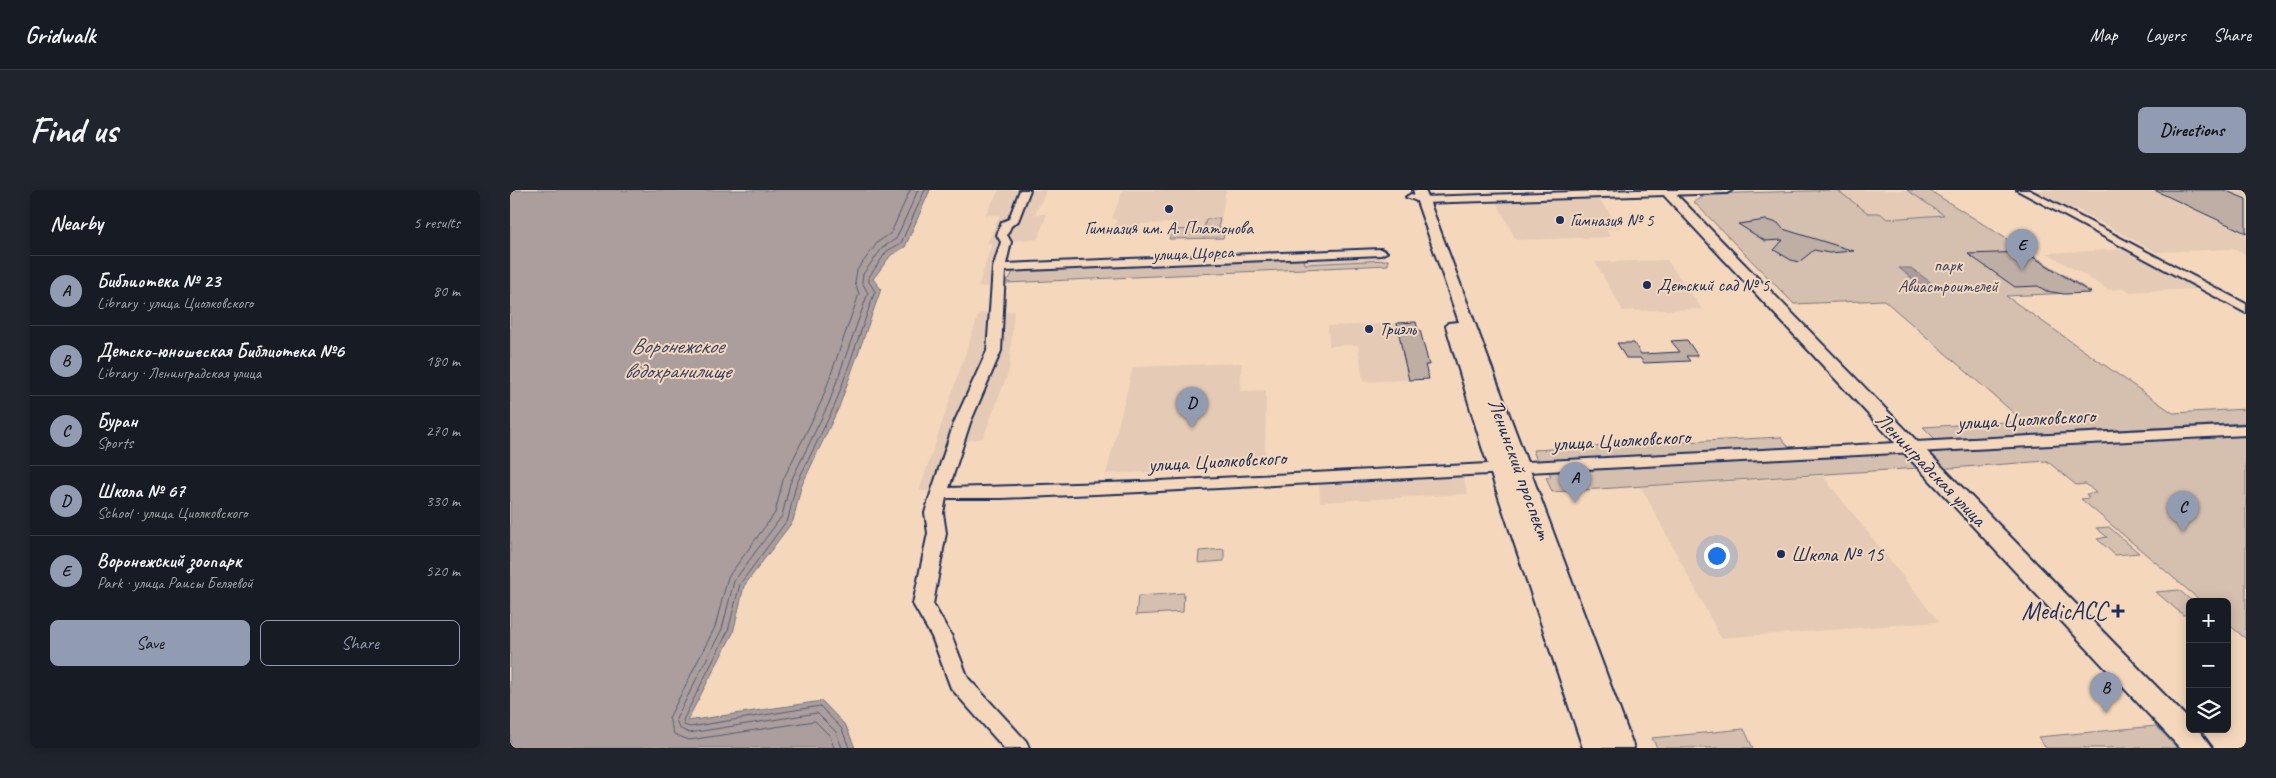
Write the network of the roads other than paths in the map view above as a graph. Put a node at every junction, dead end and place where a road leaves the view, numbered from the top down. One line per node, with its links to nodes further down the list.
1 (1025, 190): 8 (street)
2 (1562, 190): 6 (street)
3 (1727, 190): 5 (street)
4 (2022, 190): 9 (street)
5 (1666, 191): 6 (street); 11 (main road, Ленинградская улица)
6 (1416, 194): 12 (main road, Ленинский проспект)
7 (1381, 252): 8 (street, улица Щорса)
8 (999, 273): 13 (street)
9 (2246, 309)
10 (2246, 430): 11 (street, улица Циолковского)
11 (1910, 447): 12 (street, улица Циолковского); 17 (main road, Ленинградская улица)
12 (1510, 468): 13 (street, улица Циолковского); 15 (main road, Ленинский проспект); 16 (main road, Ленинский проспект)
13 (939, 493): 14 (street)
14 (1018, 748)
15 (1597, 748)
16 (1620, 748)
17 (2198, 748)

